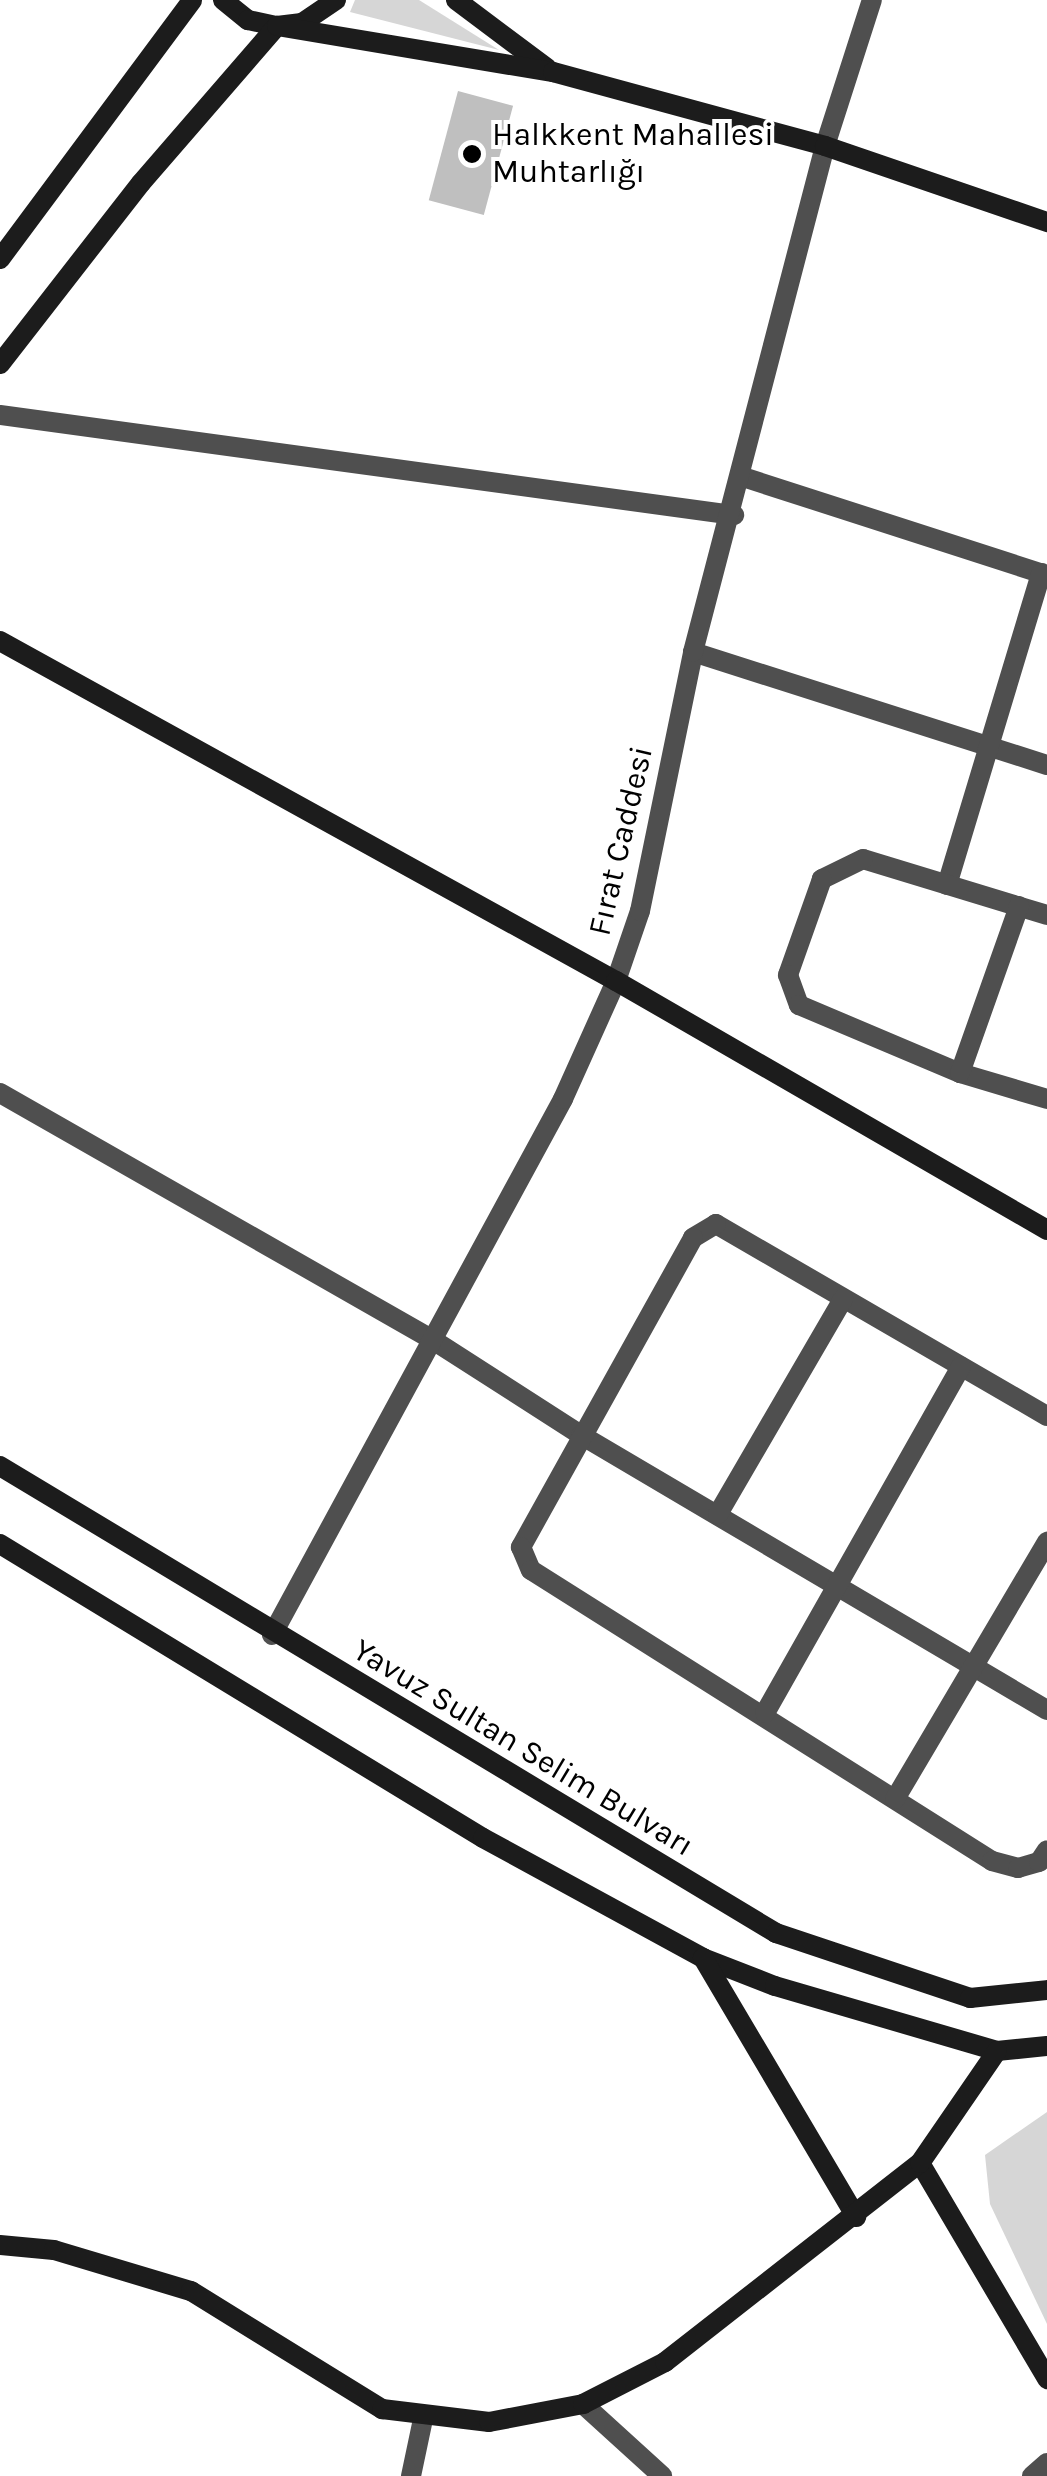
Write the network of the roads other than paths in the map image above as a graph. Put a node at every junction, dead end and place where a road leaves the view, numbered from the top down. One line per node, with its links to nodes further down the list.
1 (192, 0): 10 (street)
2 (222, 0): 6 (street)
3 (336, 0): 6 (street)
4 (456, 0): 7 (street)
5 (872, 0): 8 (street, Fırat Caddesi)
6 (277, 26): 7 (street); 11 (street)
7 (553, 72): 8 (street)
8 (825, 146): 9 (street); 13 (street, Fırat Caddesi)
9 (1047, 222)
10 (0, 259)
11 (0, 364)
12 (0, 416): 14 (street)
13 (743, 477): 14 (street, Fırat Caddesi); 15 (street)
14 (734, 515): 17 (street, Fırat Caddesi)
15 (1044, 574): 18 (street)
16 (0, 641): 23 (street)
17 (693, 652): 18 (street); 23 (street, Fırat Caddesi)
18 (991, 747): 19 (street); 20 (street)
19 (1047, 765)
20 (947, 885): 21 (street); 24 (street)
21 (1018, 906): 22 (street); 24 (street)
22 (1047, 915)
23 (616, 981): 27 (street); 29 (street, Fırat Caddesi)
24 (960, 1073): 26 (street)
25 (0, 1093): 29 (street)
26 (1047, 1100)
27 (1047, 1230)
28 (843, 1298): 30 (street); 32 (street); 34 (street)
29 (434, 1340): 32 (street); 38 (street, Fırat Caddesi)
30 (960, 1367): 31 (street); 37 (street)
31 (1047, 1416)
32 (581, 1435): 34 (street); 41 (street)
33 (0, 1466): 38 (street, Yavuz Sultan Selim Bulvarı)
34 (718, 1514): 37 (street)
35 (1047, 1542): 39 (street)
36 (0, 1544): 44 (street)
37 (839, 1584): 39 (street); 41 (street)
38 (272, 1635): 45 (street, Yavuz Sultan Selim Bulvarı)
39 (976, 1663): 40 (street); 42 (street)
40 (1047, 1710)
41 (765, 1713): 42 (street)
42 (895, 1799): 43 (street)
43 (1047, 1850)
44 (703, 1958): 47 (street); 49 (street)
45 (1047, 1990)
46 (1047, 2046): 47 (street)
47 (997, 2050): 48 (street)
48 (920, 2162): 49 (street); 51 (street)
49 (856, 2217): 52 (street)
50 (0, 2244): 53 (street)
51 (1047, 2379)
52 (583, 2404): 53 (street); 56 (street)
53 (424, 2419): 55 (street)
54 (1047, 2463): 57 (street)
55 (411, 2476)
56 (662, 2476)
57 (1032, 2476)

